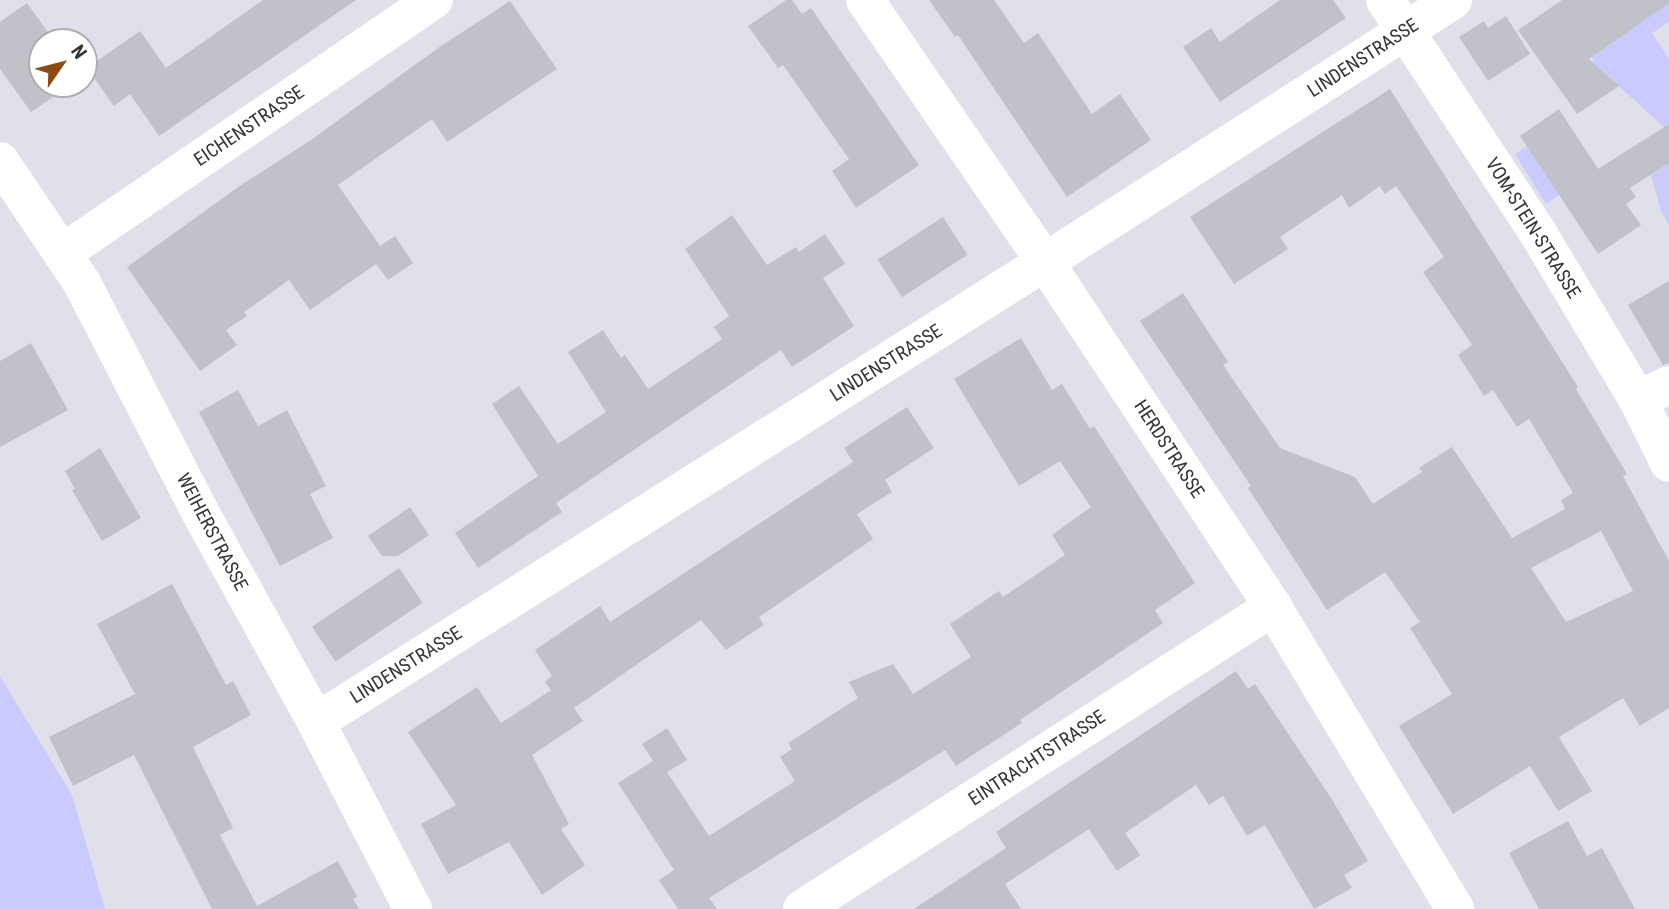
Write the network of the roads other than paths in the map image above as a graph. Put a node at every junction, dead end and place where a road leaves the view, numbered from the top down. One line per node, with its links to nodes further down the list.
1 (434, 0): 4 (street, EICHENSTRASSE)
2 (865, 0): 8 (street, HERDSTRASSE)
3 (1453, 0): 5 (street, LINDENSTRASSE)
4 (386, 13): 7 (street, EICHENSTRASSE)
5 (1395, 15): 8 (street, LINDENSTRASSE); 9 (street, VOM-STEIN-STRASSE)
6 (0, 161): 7 (street, WEIHERSTRASSE)
7 (64, 252): 12 (street, WEIHERSTRASSE)
8 (1045, 262): 11 (street, HERDSTRASSE); 12 (street, LINDENSTRASSE)
9 (1653, 392): 10 (street, VOM-STEIN-STRASSE)
10 (1669, 463)
11 (1273, 607): 14 (street, EINTRACHTSTRASSE); 15 (street, HERDSTRASSE)
12 (316, 722): 13 (street, WEIHERSTRASSE)
13 (413, 909)
14 (802, 909)
15 (1455, 909)

